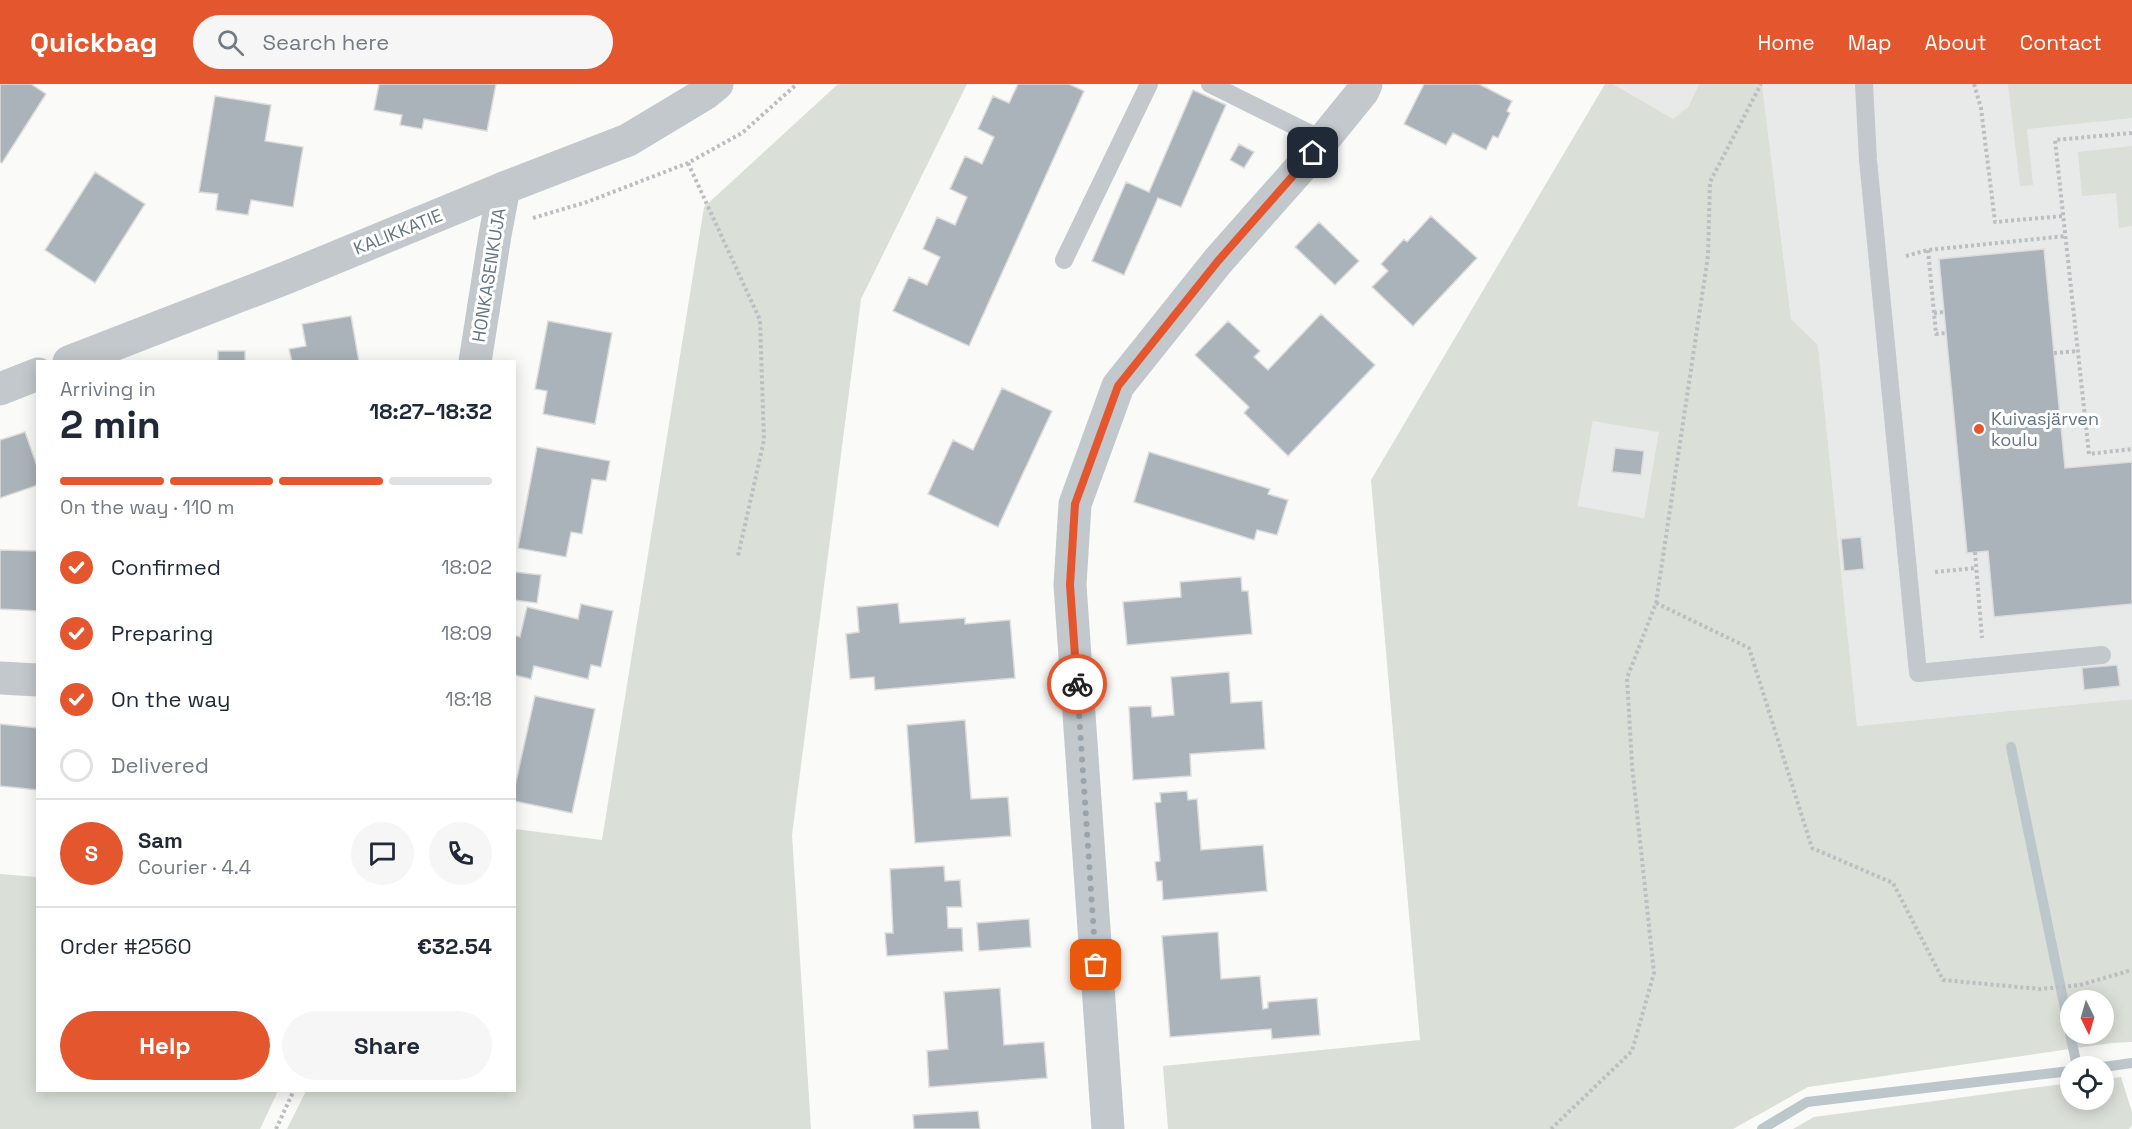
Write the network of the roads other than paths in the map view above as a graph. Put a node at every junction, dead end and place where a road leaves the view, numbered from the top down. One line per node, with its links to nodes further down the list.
1 (717, 84): 7 (street, KALIKKATIE)
2 (1149, 84): 8 (lane)
3 (1210, 84): 6 (lane)
4 (1366, 84): 6 (street)
5 (1864, 84): 13 (lane)
6 (1323, 140): 16 (street)
7 (504, 188): 9 (street, KALIKKATIE); 10 (street, HONKASENKUJA)
8 (1064, 260)
9 (74, 360)
10 (476, 360)
11 (36, 375): 12 (street)
12 (0, 389)
13 (2102, 655)
14 (0, 678): 15 (street)
15 (36, 680)
16 (1108, 1129)

